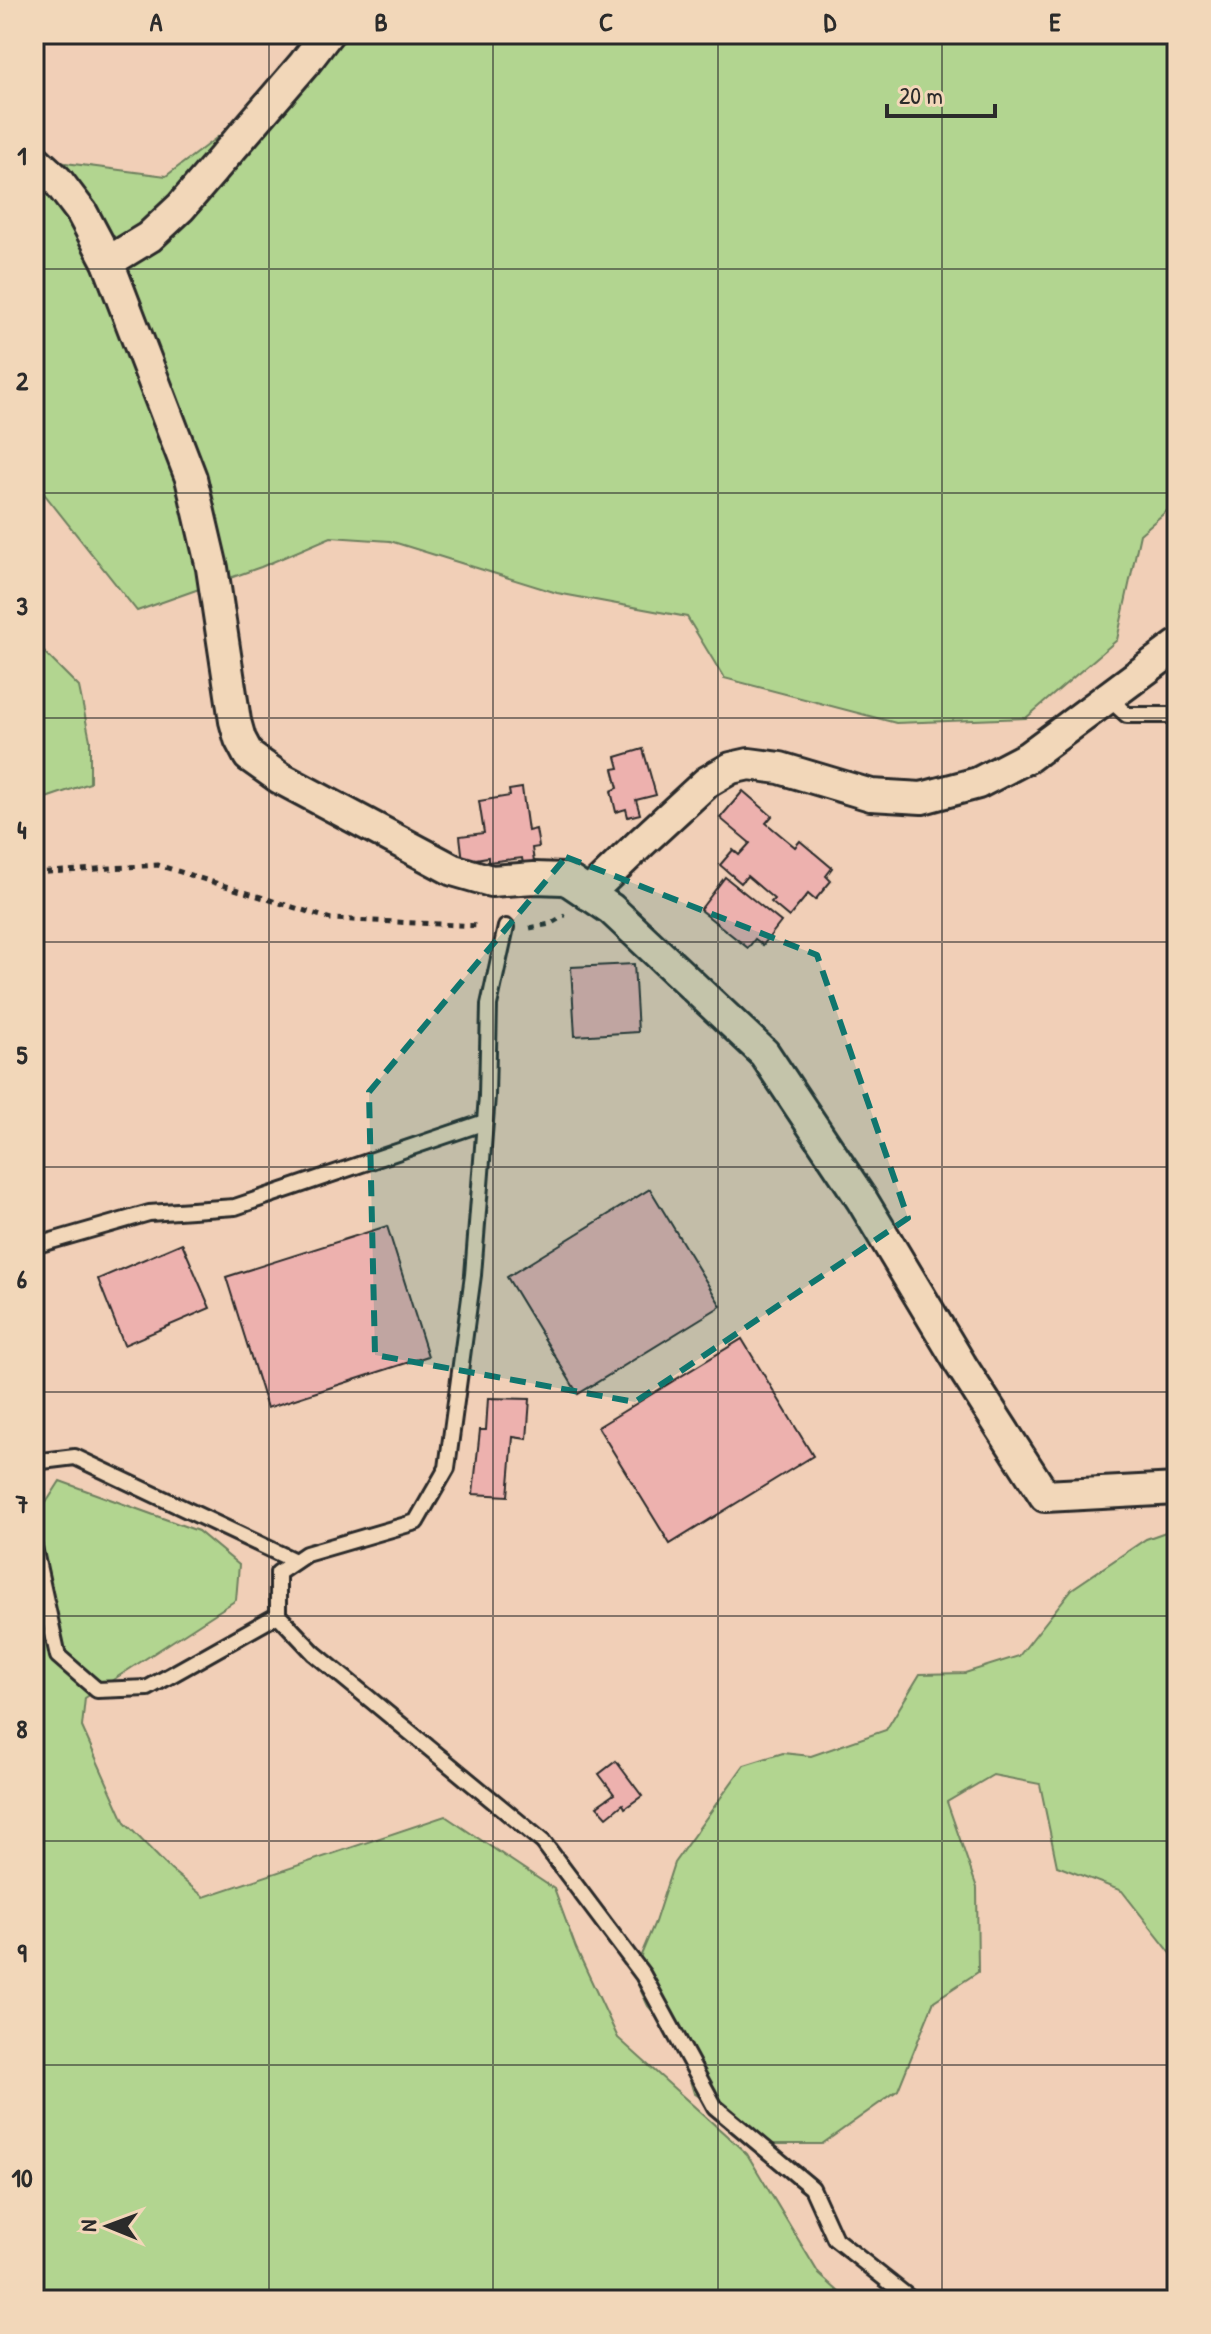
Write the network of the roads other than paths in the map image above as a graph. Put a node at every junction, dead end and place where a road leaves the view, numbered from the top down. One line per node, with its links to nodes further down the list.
1 (327, 34): 3 (street)
2 (34, 159): 3 (street)
3 (108, 262): 7 (street)
4 (1177, 646): 5 (street)
5 (1108, 698): 6 (lane); 7 (street)
6 (1177, 715)
7 (588, 894): 12 (street)
8 (506, 927): 9 (lane)
9 (485, 1122): 10 (lane); 14 (lane)
10 (34, 1246)
11 (34, 1462): 14 (lane)
12 (1177, 1489)
13 (34, 1547): 15 (lane)
14 (295, 1561): 15 (lane)
15 (278, 1615): 16 (lane)
16 (912, 2300)

